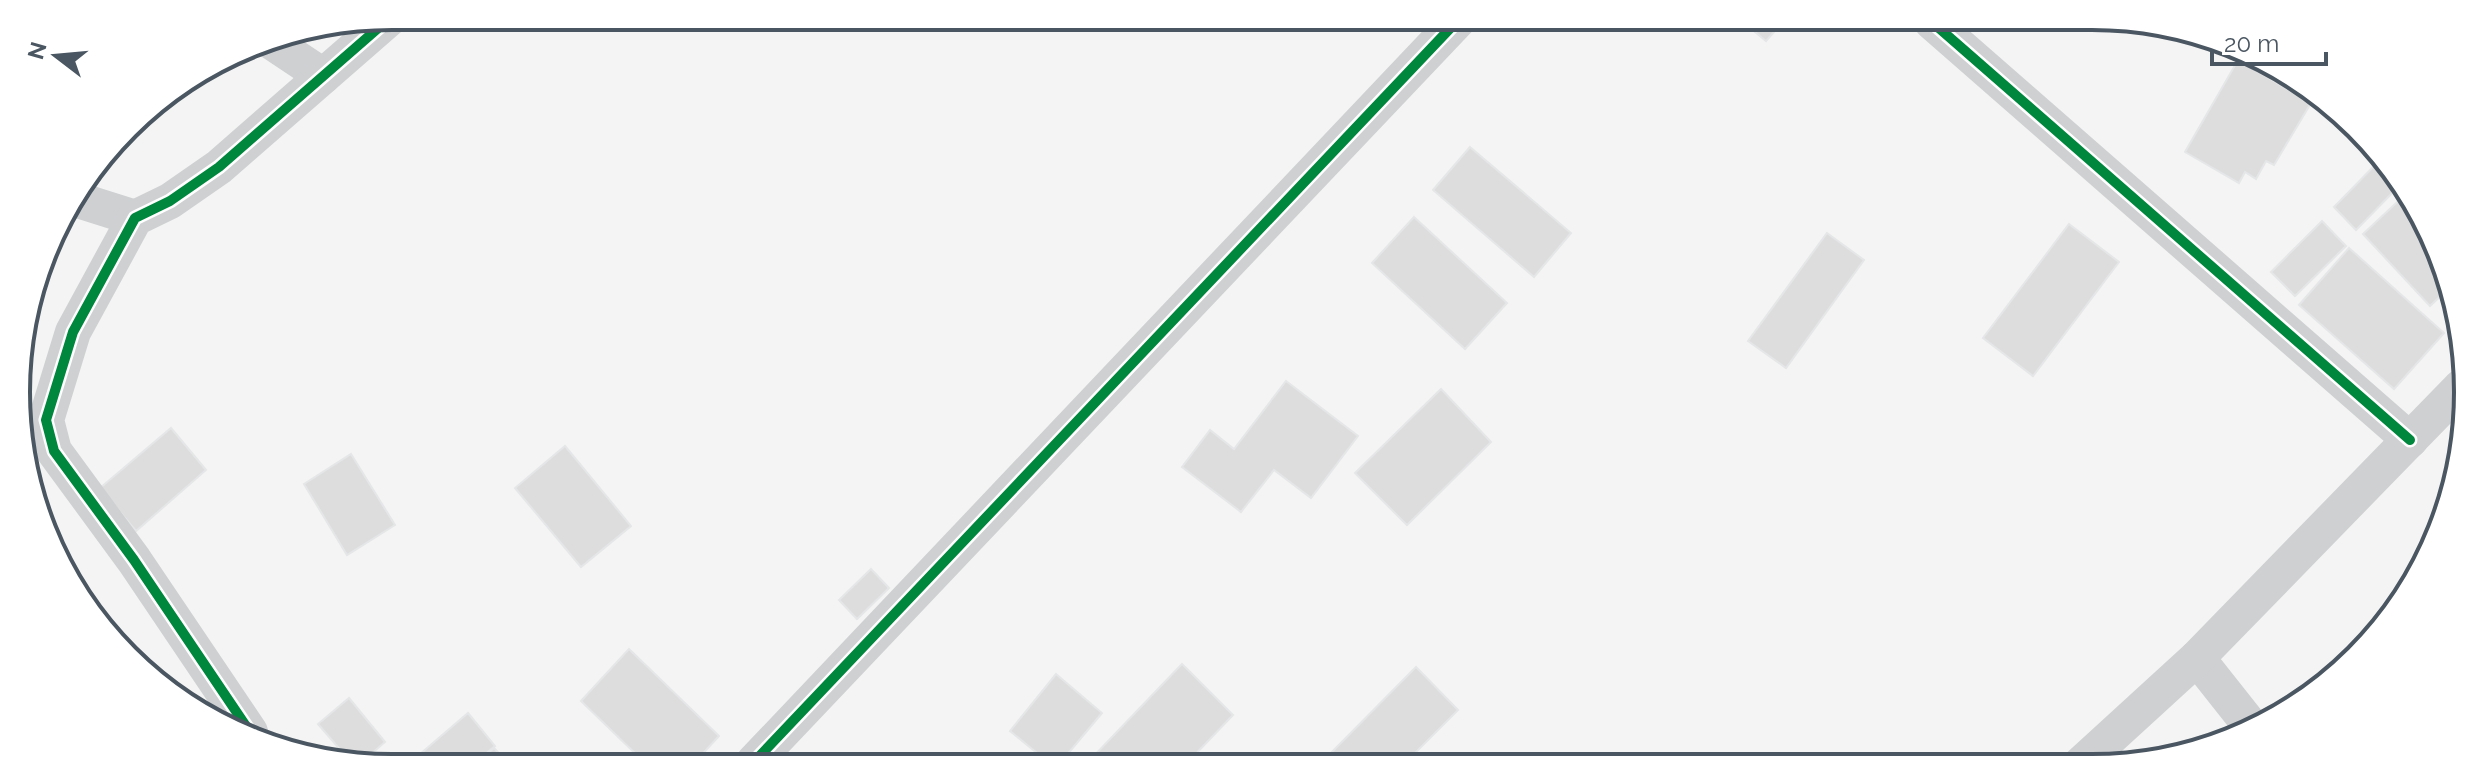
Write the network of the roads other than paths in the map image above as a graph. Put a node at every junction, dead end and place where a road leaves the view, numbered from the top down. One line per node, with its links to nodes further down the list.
1 (1449, 30): 13 (street)
2 (1941, 30): 9 (street)
3 (375, 31): 5 (street)
4 (280, 48): 5 (street)
5 (323, 76): 7 (street)
6 (84, 202): 7 (street)
7 (135, 218): 12 (street)
8 (2454, 394): 9 (street)
9 (2410, 440): 10 (street)
10 (2197, 658): 11 (street); 14 (street)
11 (2246, 720)
12 (243, 722)
13 (762, 754)
14 (2092, 754)

